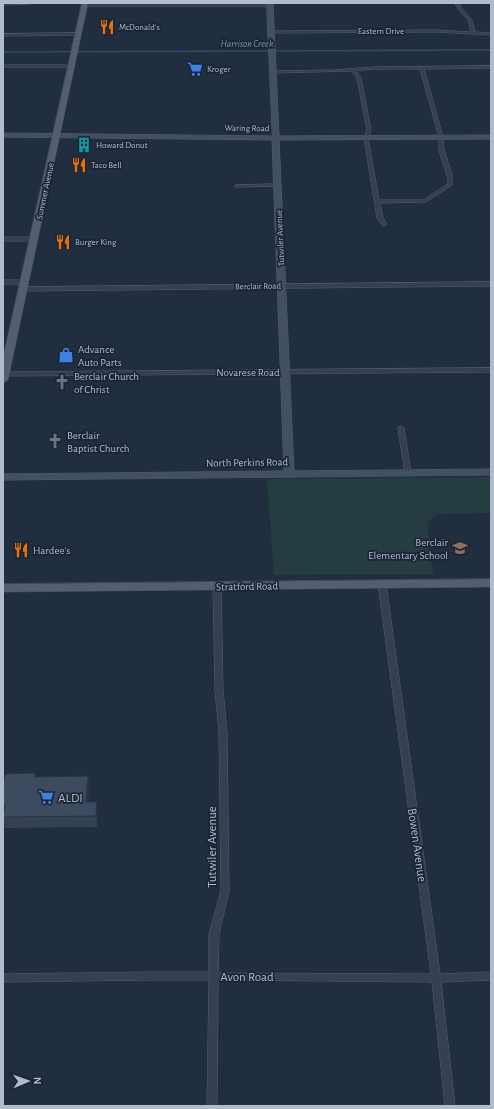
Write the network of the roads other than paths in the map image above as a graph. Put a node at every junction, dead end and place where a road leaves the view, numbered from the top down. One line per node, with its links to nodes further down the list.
1 (30, 3): 3 (street)
2 (457, 3): 8 (street)
3 (3, 4)
4 (84, 4): 5 (street); 9 (main road, Summer Avenue)
5 (173, 4): 6 (street)
6 (270, 4): 7 (street, Tutwiler Avenue)
7 (271, 32): 8 (street, Eastern Drive); 17 (street, Tutwiler Avenue)
8 (473, 33): 10 (street, Eastern Drive)
9 (77, 34): 11 (street); 13 (main road, Summer Avenue)
10 (491, 34)
11 (3, 35)
12 (3, 66): 13 (street)
13 (72, 66): 19 (main road, Summer Avenue)
14 (491, 67): 15 (street)
15 (422, 68): 16 (street); 20 (street)
16 (354, 70): 17 (street); 23 (street)
17 (272, 72): 22 (street, Tutwiler Avenue)
18 (3, 135): 19 (street, Waring Road)
19 (57, 135): 22 (street, Waring Road); 29 (main road, Summer Avenue)
20 (440, 137): 21 (street, Waring Road); 23 (street, Waring Road); 26 (street)
21 (491, 137)
22 (275, 138): 23 (street, Waring Road); 24 (street, Tutwiler Avenue)
23 (366, 138): 26 (street)
24 (277, 185): 25 (street); 33 (street, Tutwiler Avenue)
25 (236, 186)
26 (377, 202): 27 (street)
27 (384, 224)
28 (3, 239): 29 (street)
29 (35, 239): 32 (main road, Summer Avenue)
30 (3, 282): 32 (street, Berclair Road)
31 (491, 284): 33 (street, Berclair Road)
32 (25, 286): 33 (street, Berclair Road); 36 (main road, Summer Avenue)
33 (282, 286): 35 (street, Tutwiler Avenue)
34 (491, 370): 35 (street, Novarese Road)
35 (284, 371): 36 (street, Novarese Road); 40 (street, Tutwiler Avenue)
36 (4, 377)
37 (401, 428): 39 (street)
38 (491, 472): 39 (street, North Perkins Road)
39 (408, 473): 40 (street, North Perkins Road)
40 (289, 474): 41 (street, North Perkins Road)
41 (3, 476)
42 (491, 583): 43 (main road, Stratford Road)
43 (382, 584): 44 (main road, Stratford Road); 49 (street, Bowen Avenue)
44 (217, 586): 45 (main road, Stratford Road); 46 (street, Tutwiler Avenue)
45 (3, 588)
46 (213, 976): 48 (street, Avon Road); 49 (street, Avon Road); 50 (street, Tutwiler Avenue)
47 (491, 976): 49 (street, Avon Road)
48 (3, 978)
49 (436, 978): 51 (street, Bowen Avenue)
50 (212, 1106)
51 (450, 1106)

